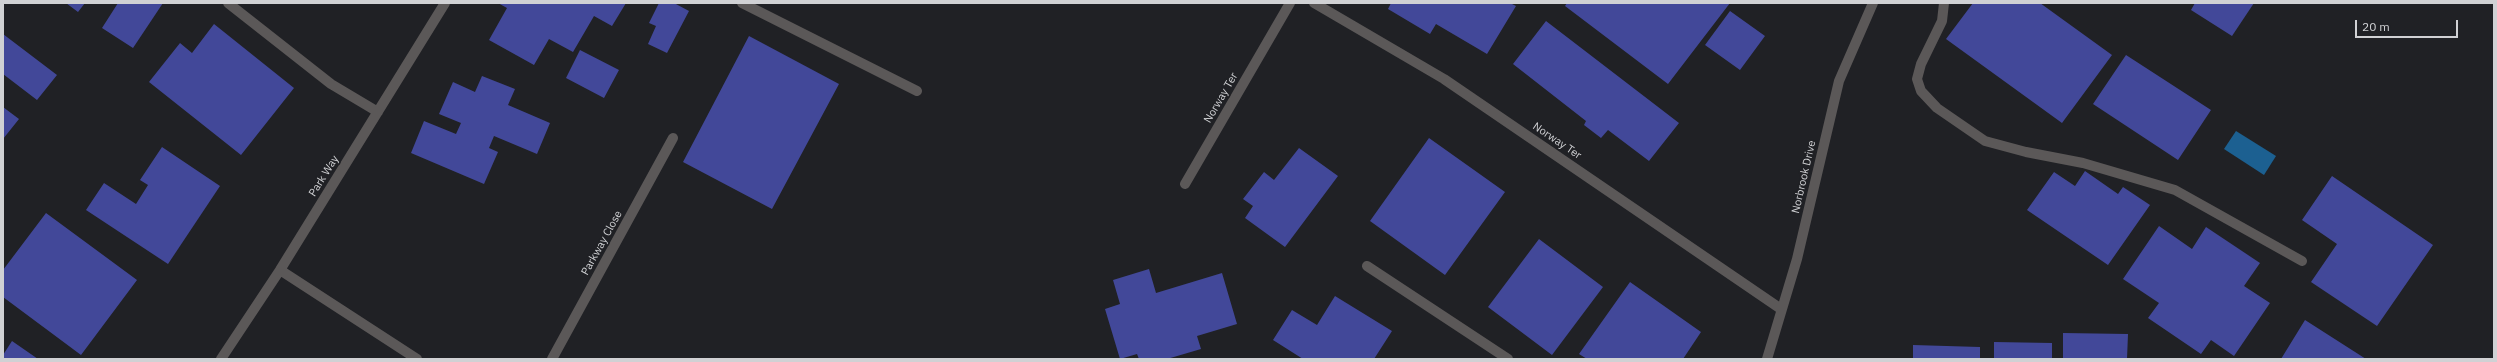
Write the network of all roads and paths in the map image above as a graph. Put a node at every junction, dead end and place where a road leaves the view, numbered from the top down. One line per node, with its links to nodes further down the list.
1 (228, 3): 9 (street)
2 (445, 3): 9 (street, Park Way)
3 (742, 3): 8 (street)
4 (1290, 3): 11 (street, Norway Ter)
5 (1314, 3): 15 (street, Norway Ter)
6 (1873, 3): 15 (street, Norbrook Drive)
7 (1944, 3): 12 (street)
8 (917, 91)
9 (378, 112): 14 (street, Park Way)
10 (673, 138): 18 (street, Parkway Close)
11 (1185, 184)
12 (2302, 261)
13 (1367, 266): 19 (street)
14 (280, 270): 16 (street, Park Way); 17 (street)
15 (1781, 309): 20 (street, Norbrook Drive)
16 (221, 359)
17 (417, 359)
18 (552, 359)
19 (1508, 359)
20 (1767, 359)

